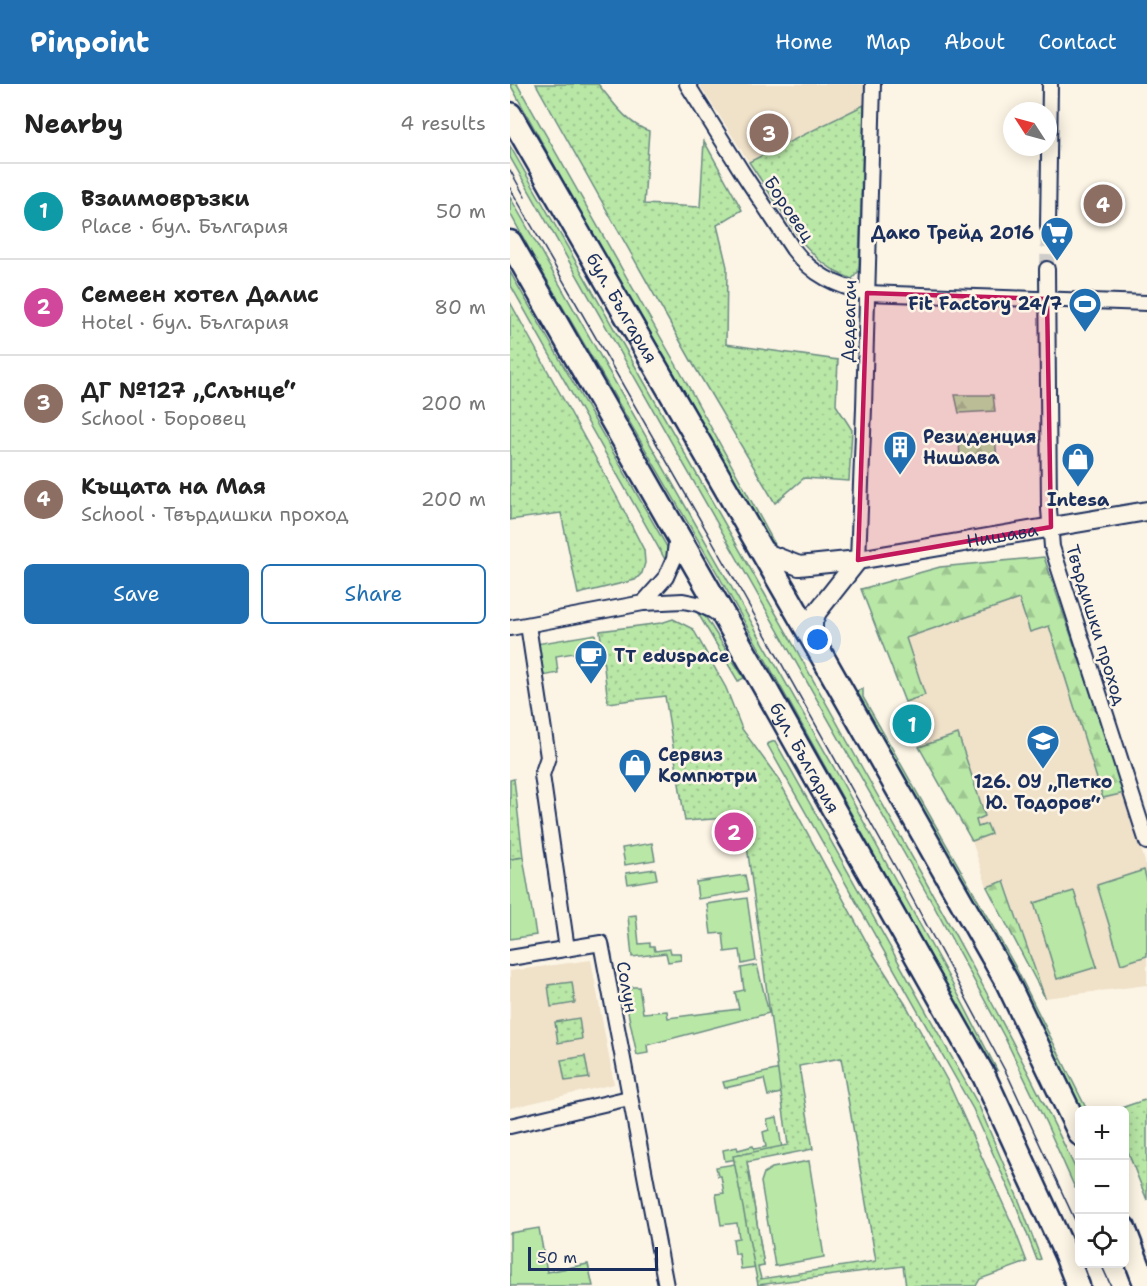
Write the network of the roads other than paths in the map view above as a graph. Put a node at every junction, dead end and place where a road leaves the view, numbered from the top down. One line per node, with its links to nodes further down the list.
1 (687, 84): 8 (street, Боровец)
2 (873, 84): 8 (street, Дедеагач)
3 (1050, 84): 5 (street)
4 (510, 114): 14 (main road, бул. България)
5 (1048, 227)
6 (510, 242): 13 (main road, бул. България)
7 (1047, 269): 9 (street, Твърдишки проход)
8 (867, 293): 9 (street, Боровец); 15 (street, Дедеагач)
9 (1047, 299): 10 (street, Боровец); 12 (street, Твърдишки проход)
10 (1147, 303)
11 (1147, 511): 12 (street, Нишава)
12 (1050, 527): 15 (street, Нишава); 21 (street, Твърдишки проход)
13 (678, 534): 16 (street); 17 (main road, бул. България)
14 (758, 547): 15 (street, Нишава); 20 (main road, бул. България)
15 (858, 560): 20 (street)
16 (643, 603): 17 (street); 18 (street)
17 (727, 620): 29 (main road, бул. България)
18 (528, 625): 19 (street); 22 (street)
19 (510, 628)
20 (813, 640): 25 (main road, бул. България)
21 (1147, 842)
22 (567, 949): 23 (street); 24 (street, Солун)
23 (510, 958)
24 (629, 1098): 26 (street); 28 (street, Солун)
25 (1075, 1124)
26 (510, 1126)
27 (1129, 1239): 30 (main road)
28 (666, 1286)
29 (1078, 1286)
30 (1146, 1286)

